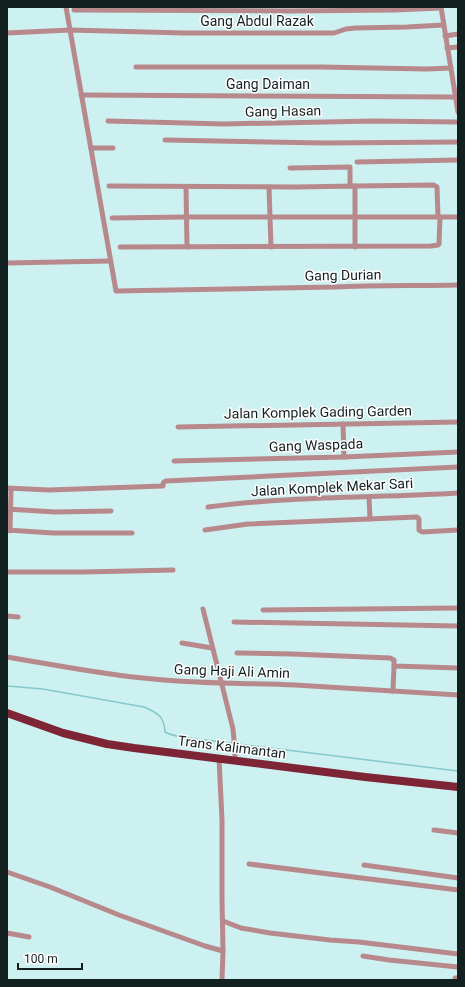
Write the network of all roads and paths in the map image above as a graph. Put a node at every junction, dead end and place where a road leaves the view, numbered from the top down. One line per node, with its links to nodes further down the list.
1 (66, 7): 8 (street)
2 (441, 7): 3 (street); 7 (street)
3 (395, 8): 5 (street)
4 (144, 9): 5 (street); 6 (street)
5 (263, 9)
6 (74, 10)
7 (443, 25): 8 (street, Gang Abdul Razak); 11 (street)
8 (70, 30): 9 (street, Gang Abdul Razak); 17 (street)
9 (7, 33)
10 (458, 34): 11 (street)
11 (445, 36): 13 (street)
12 (458, 47): 13 (street)
13 (448, 48): 15 (street)
14 (136, 67): 15 (street)
15 (451, 68): 16 (street)
16 (456, 87): 18 (street)
17 (81, 95): 18 (street, Gang Daiman); 24 (street)
18 (455, 97): 19 (street)
19 (458, 112)
20 (108, 121): 21 (street, Gang Hasan)
21 (458, 122)
22 (165, 140): 23 (street)
23 (458, 142)
24 (91, 148): 25 (street); 43 (street)
25 (113, 148)
26 (458, 160): 27 (street)
27 (357, 162)
28 (290, 168): 30 (street)
29 (109, 186): 31 (street)
30 (352, 186): 32 (street); 35 (street); 36 (street)
31 (186, 187): 32 (street); 33 (street)
32 (270, 187): 34 (street)
33 (186, 217): 34 (street); 38 (street); 39 (street)
34 (270, 217): 35 (street); 41 (street)
35 (355, 217): 36 (street); 42 (street)
36 (439, 217): 37 (street); 42 (street)
37 (458, 217)
38 (112, 218)
39 (187, 246): 40 (street); 41 (street)
40 (120, 247)
41 (271, 247): 42 (street)
42 (354, 247)
43 (110, 261): 44 (street); 45 (street, Gang Durian)
44 (7, 263)
45 (458, 285)
46 (458, 422): 47 (street, Jalan Komplek Gading Garden)
47 (343, 424): 48 (street, Jalan Komplek Gading Garden); 50 (street)
48 (178, 427)
49 (458, 452): 50 (street, Gang Waspada)
50 (344, 457): 51 (street, Gang Waspada)
51 (174, 461)
52 (458, 467): 53 (street)
53 (9, 489): 57 (street)
54 (458, 493): 55 (street, Jalan Komplek Mekar Sari)
55 (369, 497): 56 (street, Jalan Komplek Mekar Sari); 59 (street)
56 (208, 507)
57 (9, 509): 58 (street); 60 (street)
58 (111, 510)
59 (370, 519): 61 (street); 62 (street)
60 (9, 530): 63 (street)
61 (205, 530)
62 (458, 530)
63 (132, 533)
64 (173, 570): 65 (street)
65 (7, 572)
66 (458, 608): 68 (street)
67 (203, 609): 74 (street)
68 (262, 610)
69 (7, 616): 70 (street)
70 (18, 616)
71 (234, 622): 72 (street)
72 (458, 626)
73 (182, 643): 74 (street)
74 (212, 648): 79 (street)
75 (237, 653): 77 (street)
76 (7, 657): 79 (street, Gang Haji Ali Amin)
77 (394, 666): 78 (street); 80 (street)
78 (458, 668)
79 (222, 684): 80 (street, Gang Haji Ali Amin); 84 (street)
80 (393, 691): 81 (street, Gang Haji Ali Amin)
81 (458, 695)
82 (7, 713): 83 (highway, Trans Kalimantan)
83 (219, 758): 84 (highway, Trans Kalimantan); 93 (street)
84 (235, 760): 85 (highway, Trans Kalimantan)
85 (458, 787)
86 (434, 830): 87 (street)
87 (458, 833)
88 (249, 864): 92 (street)
89 (364, 865): 91 (street)
90 (7, 872): 96 (street)
91 (458, 878)
92 (458, 890)
93 (222, 921): 96 (street); 97 (street)
94 (7, 933): 95 (street)
95 (29, 937)
96 (223, 951): 100 (street)
97 (458, 954)
98 (362, 956): 99 (street)
99 (458, 967)
100 (222, 980)

